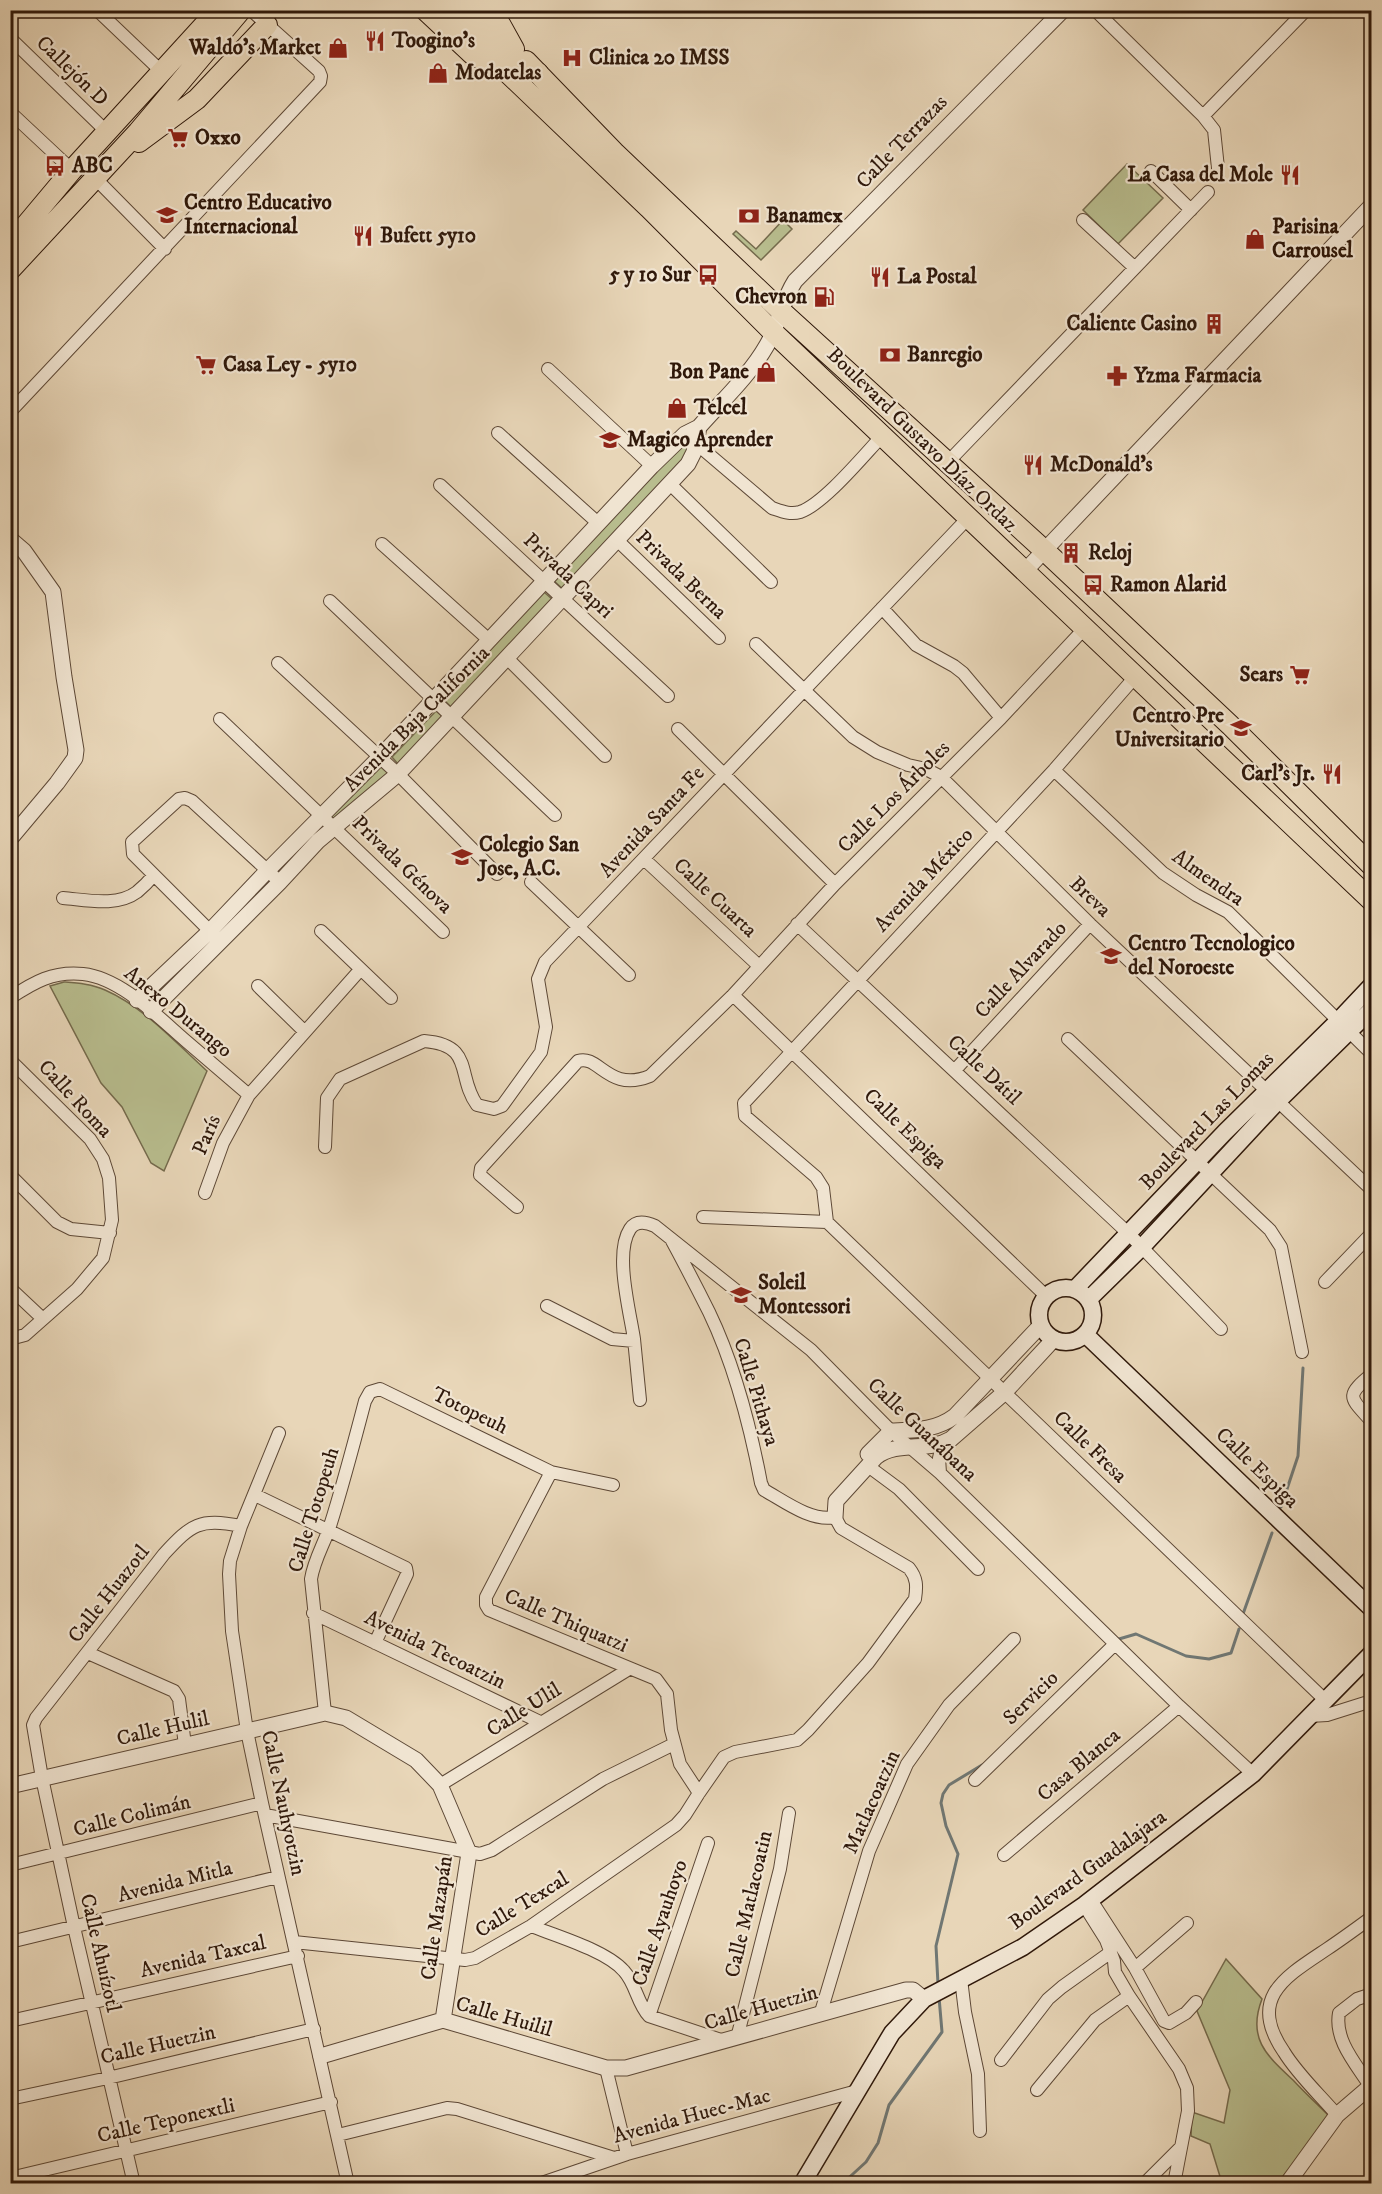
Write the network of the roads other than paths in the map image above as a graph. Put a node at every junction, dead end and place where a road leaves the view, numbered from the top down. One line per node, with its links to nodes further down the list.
1 (97, 10): 16 (street)
2 (218, 10): 16 (main road)
3 (241, 10): 24 (main road)
4 (251, 10): 12 (street)
5 (425, 10): 15 (main road)
6 (474, 10): 14 (main road, Boulevard Gustavo Díaz Ordaz)
7 (488, 10): 14 (main road)
8 (1063, 10): 36 (street, Calle Terrazas)
9 (1095, 10): 19 (street)
10 (1306, 10): 19 (street)
11 (450, 13): 15 (main road, Boulevard Gustavo Díaz Ordaz); 17 (main road)
12 (267, 25): 24 (main road); 32 (street)
13 (10, 38): 20 (street, Callejón D)
14 (514, 49): 17 (main road, Boulevard Gustavo Díaz Ordaz)
15 (502, 70): 37 (main road, Boulevard Gustavo Díaz Ordaz)
16 (162, 72): 20 (main road)
17 (538, 73): 36 (main road, Boulevard Gustavo Díaz Ordaz)
18 (10, 112): 22 (street)
19 (1203, 116): 21 (street)
20 (107, 132): 22 (main road)
21 (1218, 168)
22 (72, 170): 29 (main road)
23 (1151, 171): 27 (street)
24 (99, 173): 31 (main road); 32 (street)
25 (1208, 192): 27 (street)
26 (1371, 205): 52 (street)
27 (1191, 210): 33 (street)
28 (1083, 220): 33 (street)
29 (30, 222): 30 (main road); 31 (main road)
30 (10, 229)
31 (19, 248): 34 (main road); 35 (main road)
32 (165, 249): 39 (street)
33 (1135, 268): 43 (street)
34 (10, 270)
35 (10, 279)
36 (781, 311): 37 (street, Avenida Baja California); 43 (main road, Boulevard Gustavo Díaz Ordaz)
37 (774, 333): 41 (main road, Boulevard Gustavo Díaz Ordaz); 42 (street, Avenida Baja California)
38 (548, 369): 44 (street)
39 (10, 412)
40 (498, 433): 48 (street)
41 (883, 435): 42 (street); 47 (main road, Boulevard Gustavo Díaz Ordaz)
42 (691, 439): 44 (street, Avenida Baja California); 45 (street, Avenida Baja California)
43 (947, 463): 52 (main road, Boulevard Gustavo Díaz Ordaz)
44 (652, 466): 48 (street, Avenida Baja California)
45 (670, 484): 50 (street, Avenida Baja California); 55 (street)
46 (440, 485): 54 (street, Privada Capri)
47 (968, 518): 53 (main road, Boulevard Gustavo Díaz Ordaz); 58 (street, Avenida Santa Fe)
48 (598, 523): 54 (street, Avenida Baja California)
49 (10, 539): 83 (street)
50 (617, 540): 56 (street, Avenida Baja California); 60 (street, Privada Berna)
51 (382, 544): 61 (street)
52 (1045, 550): 53 (street); 85 (main road, Boulevard Gustavo Díaz Ordaz)
53 (1024, 572): 59 (main road, Boulevard Gustavo Díaz Ordaz)
54 (546, 581): 56 (street, Privada Capri); 61 (street, Avenida Baja California)
55 (771, 582)
56 (563, 598): 63 (street, Avenida Baja California); 67 (street, Privada Capri)
57 (330, 601): 68 (street)
58 (882, 608): 66 (street, Avenida Santa Fe); 70 (street)
59 (1084, 629): 65 (main road, Boulevard Gustavo Díaz Ordaz); 70 (street, Calle Los Árboles)
60 (719, 638)
61 (489, 640): 68 (street, Avenida Baja California)
62 (756, 644): 66 (street)
63 (507, 658): 69 (street, Avenida Baja California); 73 (street)
64 (278, 663): 74 (street)
65 (1135, 677): 75 (street, Avenida México); 93 (main road, Boulevard Gustavo Díaz Ordaz)
66 (804, 691): 76 (street, Avenida Santa Fe); 78 (street)
67 (668, 696)
68 (433, 699): 69 (street); 74 (street, Avenida Baja California)
69 (451, 715): 77 (street, Avenida Baja California); 80 (street)
70 (1001, 718): 78 (street, Calle Los Árboles)
71 (220, 719): 79 (street, Privada Génova)
72 (678, 729): 76 (street)
73 (605, 756)
74 (379, 758): 77 (street); 79 (street, Avenida Baja California)
75 (1054, 770): 82 (street, Avenida México); 112 (street, Almendra)
76 (724, 773): 84 (street, Avenida Santa Fe); 91 (street)
77 (398, 774): 81 (street, Avenida Baja California); 87 (street)
78 (941, 777): 82 (street, Breva); 91 (street, Calle Los Árboles)
79 (322, 815): 81 (street, Privada Génova); 86 (street, Avenida Baja California)
80 (555, 815)
81 (334, 826): 89 (street, Avenida Baja California); 98 (street, Privada Génova)
82 (995, 832): 95 (street, Breva); 103 (street, Avenida México)
83 (10, 839)
84 (644, 859): 96 (street, Avenida Santa Fe); 100 (street, Calle Cuarta)
85 (1371, 866)
86 (268, 870): 88 (street); 89 (street); 99 (street, Avenida Baja California)
87 (497, 874)
88 (154, 875): 92 (street); 99 (street)
89 (280, 882): 99 (street, Avenida Baja California)
90 (531, 882): 96 (street)
91 (835, 884): 94 (street, Calle Los Árboles)
92 (63, 898)
93 (1371, 901)
94 (797, 924): 100 (street, Calle Los Árboles); 103 (street, Calle Dátil)
95 (1090, 924): 118 (street, Calle Alvarado); 120 (street, Breva)
96 (579, 927): 102 (street); 121 (street, Avenida Santa Fe)
97 (321, 931): 101 (street)
98 (443, 932)
99 (215, 937): 109 (street, Avenida Baja California); 111 (street, Avenida Baja California)
100 (759, 966): 106 (street, Calle Los Árboles)
101 (360, 970): 108 (street); 113 (street)
102 (629, 975)
103 (858, 979): 115 (street, Avenida México); 118 (street, Calle Dátil)
104 (1371, 985): 112 (main road, Boulevard Las Lomas)
105 (258, 986): 113 (street)
106 (733, 994): 115 (street, Calle Espiga); 127 (street, Calle Los Árboles)
107 (10, 998): 109 (street, Anexo Durango)
108 (391, 998)
109 (137, 1000): 111 (street, Anexo Durango)
110 (1371, 1009): 112 (main road, Boulevard Las Lomas)
111 (152, 1011): 119 (street, Anexo Durango)
112 (1344, 1027): 116 (street, Almendra); 120 (main road, Boulevard Las Lomas)
113 (305, 1032): 119 (street)
114 (1068, 1039): 122 (street)
115 (791, 1050): 129 (street, Avenida México); 138 (street, Calle Espiga)
116 (1371, 1054)
117 (10, 1060): 130 (street, Calle Roma)
118 (955, 1070): 132 (street, Calle Dátil)
119 (249, 1095): 126 (street, París)
120 (1272, 1097): 122 (main road, Boulevard Las Lomas); 123 (main road, Boulevard Las Lomas); 125 (street, Breva)
121 (325, 1147)
122 (1198, 1162): 123 (street); 132 (main road, Boulevard Las Lomas)
123 (1211, 1173): 134 (main road, Boulevard Las Lomas); 148 (street)
124 (10, 1175): 130 (street)
125 (1371, 1190)
126 (205, 1193)
127 (517, 1207)
128 (703, 1216): 129 (street)
129 (827, 1222): 150 (street, Calle Fresa)
130 (110, 1233): 141 (street, Calle Roma)
131 (1371, 1233): 135 (street)
132 (1129, 1234): 134 (street, Calle Dátil); 137 (main road, Boulevard Las Lomas)
133 (671, 1239): 147 (street, Calle Guanábana); 155 (street, Calle Guanábana); 165 (street, Calle Pithaya)
134 (1142, 1247): 139 (main road, Boulevard Las Lomas); 143 (street, Calle Dátil)
135 (1325, 1282)
136 (10, 1288): 141 (street)
137 (1075, 1289): 138 (main road); 139 (main road)
138 (1046, 1296): 142 (main road)
139 (1089, 1299): 144 (main road)
140 (547, 1306): 147 (street)
141 (43, 1319): 145 (street, Calle Roma)
142 (1041, 1325): 146 (main road); 150 (street)
143 (1221, 1329)
144 (1085, 1335): 146 (main road); 169 (main road, Calle Espiga)
145 (10, 1339)
146 (1054, 1339): 152 (street)
147 (634, 1341): 153 (street, Calle Guanábana)
148 (1302, 1352)
149 (1371, 1374): 154 (street)
150 (990, 1378): 152 (street, Calle Fresa); 155 (street)
151 (370, 1392): 160 (street, Totopeuh); 167 (street, Calle Totopeuh)
152 (1005, 1392): 157 (street); 177 (street, Calle Fresa)
153 (640, 1400)
154 (1371, 1422)
155 (891, 1431): 158 (street, Calle Guanábana); 162 (street)
156 (279, 1433): 164 (street, Calle Nauhyotzin)
157 (942, 1445): 158 (street); 161 (street)
158 (909, 1447): 159 (street); 161 (street, Calle Guanábana)
159 (868, 1466): 162 (street); 168 (street)
160 (551, 1472): 163 (street, Totopeuh); 176 (street, Calle Thiquatzi)
161 (940, 1473): 173 (street, Calle Guanábana)
162 (853, 1483): 165 (street)
163 (614, 1485)
164 (255, 1495): 166 (street, Calle Nauhyotzin); 167 (street)
165 (834, 1518): 192 (street, Calle Texcal)
166 (241, 1526): 174 (street, Calle Huazotl); 184 (street, Calle Nauhyotzin)
167 (328, 1531): 170 (street, Calle Totopeuh); 172 (street)
168 (978, 1569)
169 (1371, 1609)
170 (313, 1613): 172 (street, Avenida Tecoatzin); 180 (street, Calle Totopeuh)
171 (1014, 1639): 218 (street, Matlacoatzin)
172 (375, 1643): 182 (street, Avenida Tecoatzin)
173 (1115, 1644): 179 (street, Calle Guanábana); 189 (street, Servicio)
174 (88, 1653): 183 (street, Calle Huazotl); 186 (street)
175 (1371, 1653): 177 (main road, Boulevard Guadalajara)
176 (629, 1670): 182 (street, Calle Ulil); 185 (street, Calle Thiquatzi)
177 (1325, 1700): 181 (main road, Boulevard Guadalajara)
178 (1371, 1704): 181 (street)
179 (1179, 1706): 187 (street, Calle Guanábana); 198 (street, Casa Blanca)
180 (325, 1713): 184 (street, Calle Hulil); 190 (street, Calle Mazapán)
181 (1310, 1716): 187 (main road, Boulevard Guadalajara)
182 (540, 1722): 190 (street, Calle Ulil)
183 (33, 1729): 188 (street, Calle Ahuízotl)
184 (247, 1731): 186 (street, Calle Hulil); 193 (street, Calle Nauhyotzin)
185 (674, 1744): 192 (street, Calle Thiquatzi); 196 (street)
186 (185, 1745): 188 (street, Calle Hulil)
187 (1253, 1774): 201 (main road, Boulevard Guadalajara)
188 (42, 1778): 191 (street, Calle Hulil); 197 (street, Calle Ahuízotl)
189 (975, 1780)
190 (440, 1785): 196 (street, Calle Mazapán)
191 (10, 1786)
192 (699, 1792): 204 (street, Calle Texcal)
193 (263, 1809): 196 (street); 197 (street, Calle Colimán); 200 (street, Calle Nauhyotzin)
194 (789, 1813): 223 (street, Calle Matlacoatin)
195 (708, 1843): 219 (street, Calle Ayauhoyo)
196 (469, 1853): 210 (street, Calle Mazapán)
197 (58, 1854): 199 (street, Calle Colimán); 205 (street, Calle Ahuízotl)
198 (1004, 1855)
199 (10, 1865)
200 (278, 1877): 205 (street, Avenida Mitla); 207 (street, Calle Nauhyotzin)
201 (1087, 1903): 208 (street); 211 (street); 212 (main road, Boulevard Guadalajara)
202 (1371, 1917): 233 (street)
203 (1187, 1923): 211 (street)
204 (531, 1926): 210 (street, Calle Texcal); 219 (street)
205 (74, 1927): 206 (street, Avenida Mitla); 216 (street, Calle Ahuízotl)
206 (10, 1942)
207 (294, 1942): 209 (street, Calle Nauhyotzin); 210 (street, Calle Texcal)
208 (1111, 1952): 214 (street); 225 (street)
209 (298, 1956): 216 (street, Avenida Taxcal); 222 (street, Calle Nauhyotzin)
210 (453, 1959): 221 (street, Calle Mazapán)
211 (1135, 1968): 217 (street)
212 (956, 1982): 215 (main road, Boulevard Guadalajara); 234 (street)
213 (1371, 1994): 228 (street)
214 (1128, 1996): 229 (street); 236 (street)
215 (928, 1997): 218 (street, Calle Huetzin); 230 (main road, Boulevard Guadalajara)
216 (91, 2002): 220 (street, Avenida Taxcal); 227 (street, Calle Ahuízotl)
217 (1196, 2002)
218 (822, 2012): 223 (street, Calle Huetzin)
219 (649, 2016): 223 (street)
220 (10, 2020)
221 (443, 2020): 224 (street, Calle Huilil); 226 (street, Calle Huilil)
222 (314, 2029): 224 (street, Calle Nauhyotzin); 227 (street, Calle Huetzin)
223 (731, 2039): 226 (street, Calle Huetzin)
224 (321, 2056): 232 (street, Calle Nauhyotzin)
225 (1001, 2061)
226 (606, 2068): 238 (street)
227 (108, 2078): 231 (street, Calle Huetzin); 237 (street, Calle Ahuízotl)
228 (1371, 2085): 233 (street)
229 (1036, 2090)
230 (857, 2091): 238 (street, Avenida Huec-Mac); 244 (main road, Boulevard Guadalajara)
231 (10, 2099)
232 (331, 2102): 235 (street, Calle Nauhyotzin); 237 (street, Calle Teponextli)
233 (1337, 2115): 247 (street)
234 (980, 2132)
235 (338, 2135): 239 (street); 241 (street, Calle Nauhyotzin)
236 (1180, 2147): 245 (street); 246 (street)
237 (127, 2150): 240 (street, Calle Teponextli); 242 (street, Calle Ahuízotl)
238 (627, 2154): 239 (street, Avenida Huec-Mac)
239 (614, 2158): 243 (street, Avenida Huec-Mac)
240 (10, 2178)
241 (344, 2183)
242 (135, 2184)
243 (539, 2184)
244 (802, 2184)
245 (1144, 2184)
246 (1174, 2184)
247 (1287, 2184)

